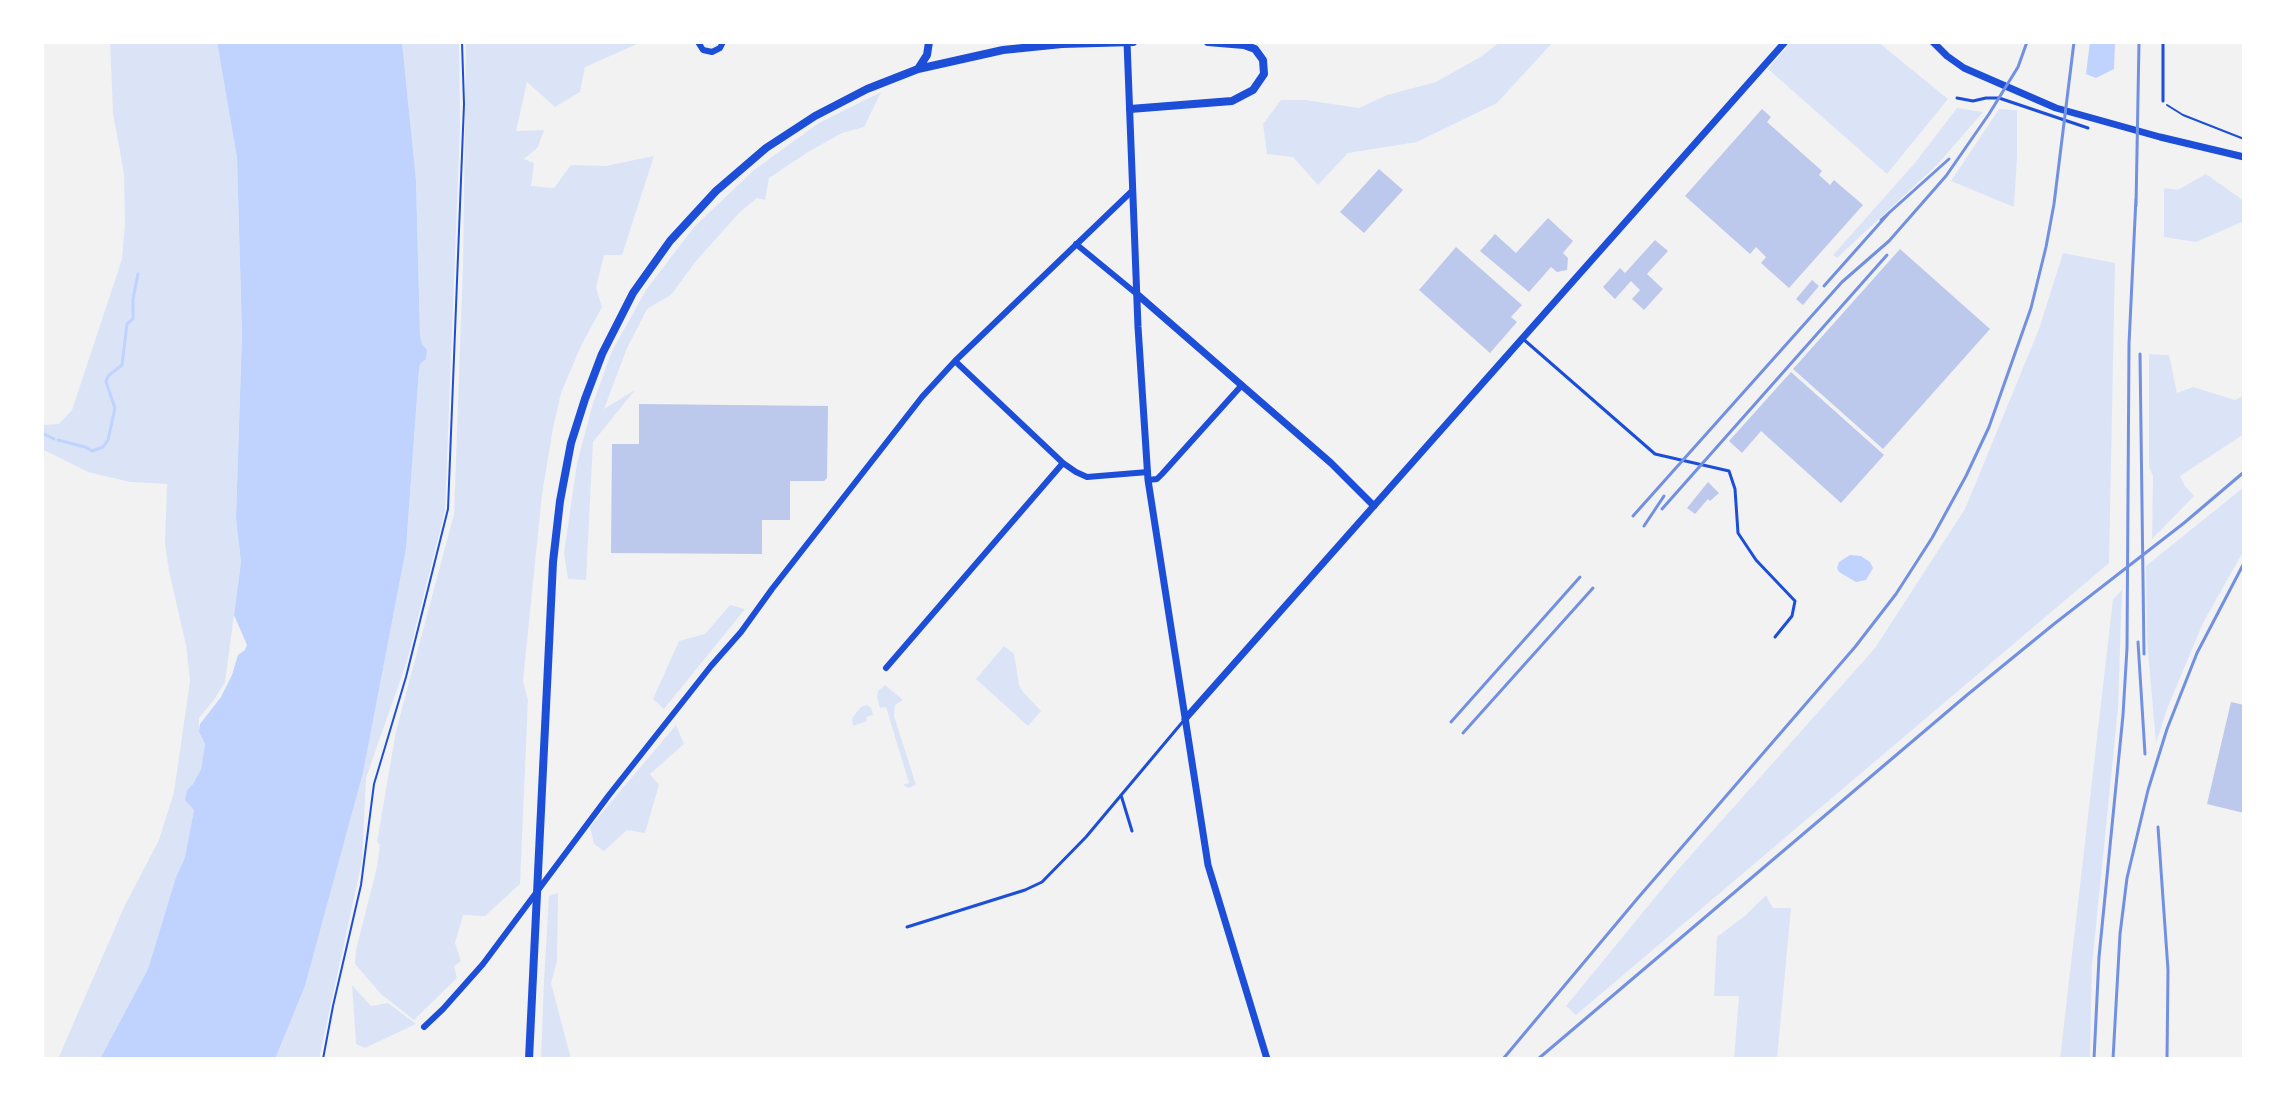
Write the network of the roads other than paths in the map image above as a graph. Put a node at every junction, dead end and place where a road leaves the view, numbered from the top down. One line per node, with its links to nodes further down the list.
1 (698, 42): 2 (street)
2 (723, 42)
3 (929, 42): 9 (main road)
4 (1208, 42): 12 (main road)
5 (1785, 42): 18 (street)
6 (1933, 42): 14 (street)
7 (2163, 42): 11 (lane)
8 (1129, 44): 9 (main road); 12 (street)
9 (918, 69): 31 (main road)
10 (1957, 98): 13 (lane)
11 (2163, 101)
12 (1130, 109): 15 (street)
13 (2088, 128)
14 (2244, 157)
15 (1132, 191): 16 (street); 17 (street)
16 (1076, 244): 17 (street); 19 (street)
17 (1138, 295): 20 (street); 22 (street)
18 (1522, 338): 23 (street); 24 (lane)
19 (955, 361): 21 (street); 30 (street)
20 (1242, 385): 22 (street); 23 (street)
21 (1063, 463): 22 (street); 25 (street)
22 (1148, 476): 26 (street)
23 (1374, 506): 26 (street)
24 (1775, 637)
25 (886, 668)
26 (1185, 719): 27 (lane); 32 (street)
27 (1121, 795): 28 (lane); 29 (lane)
28 (1132, 831)
29 (907, 927)
30 (424, 1027)
31 (529, 1059)
32 (1267, 1059)

